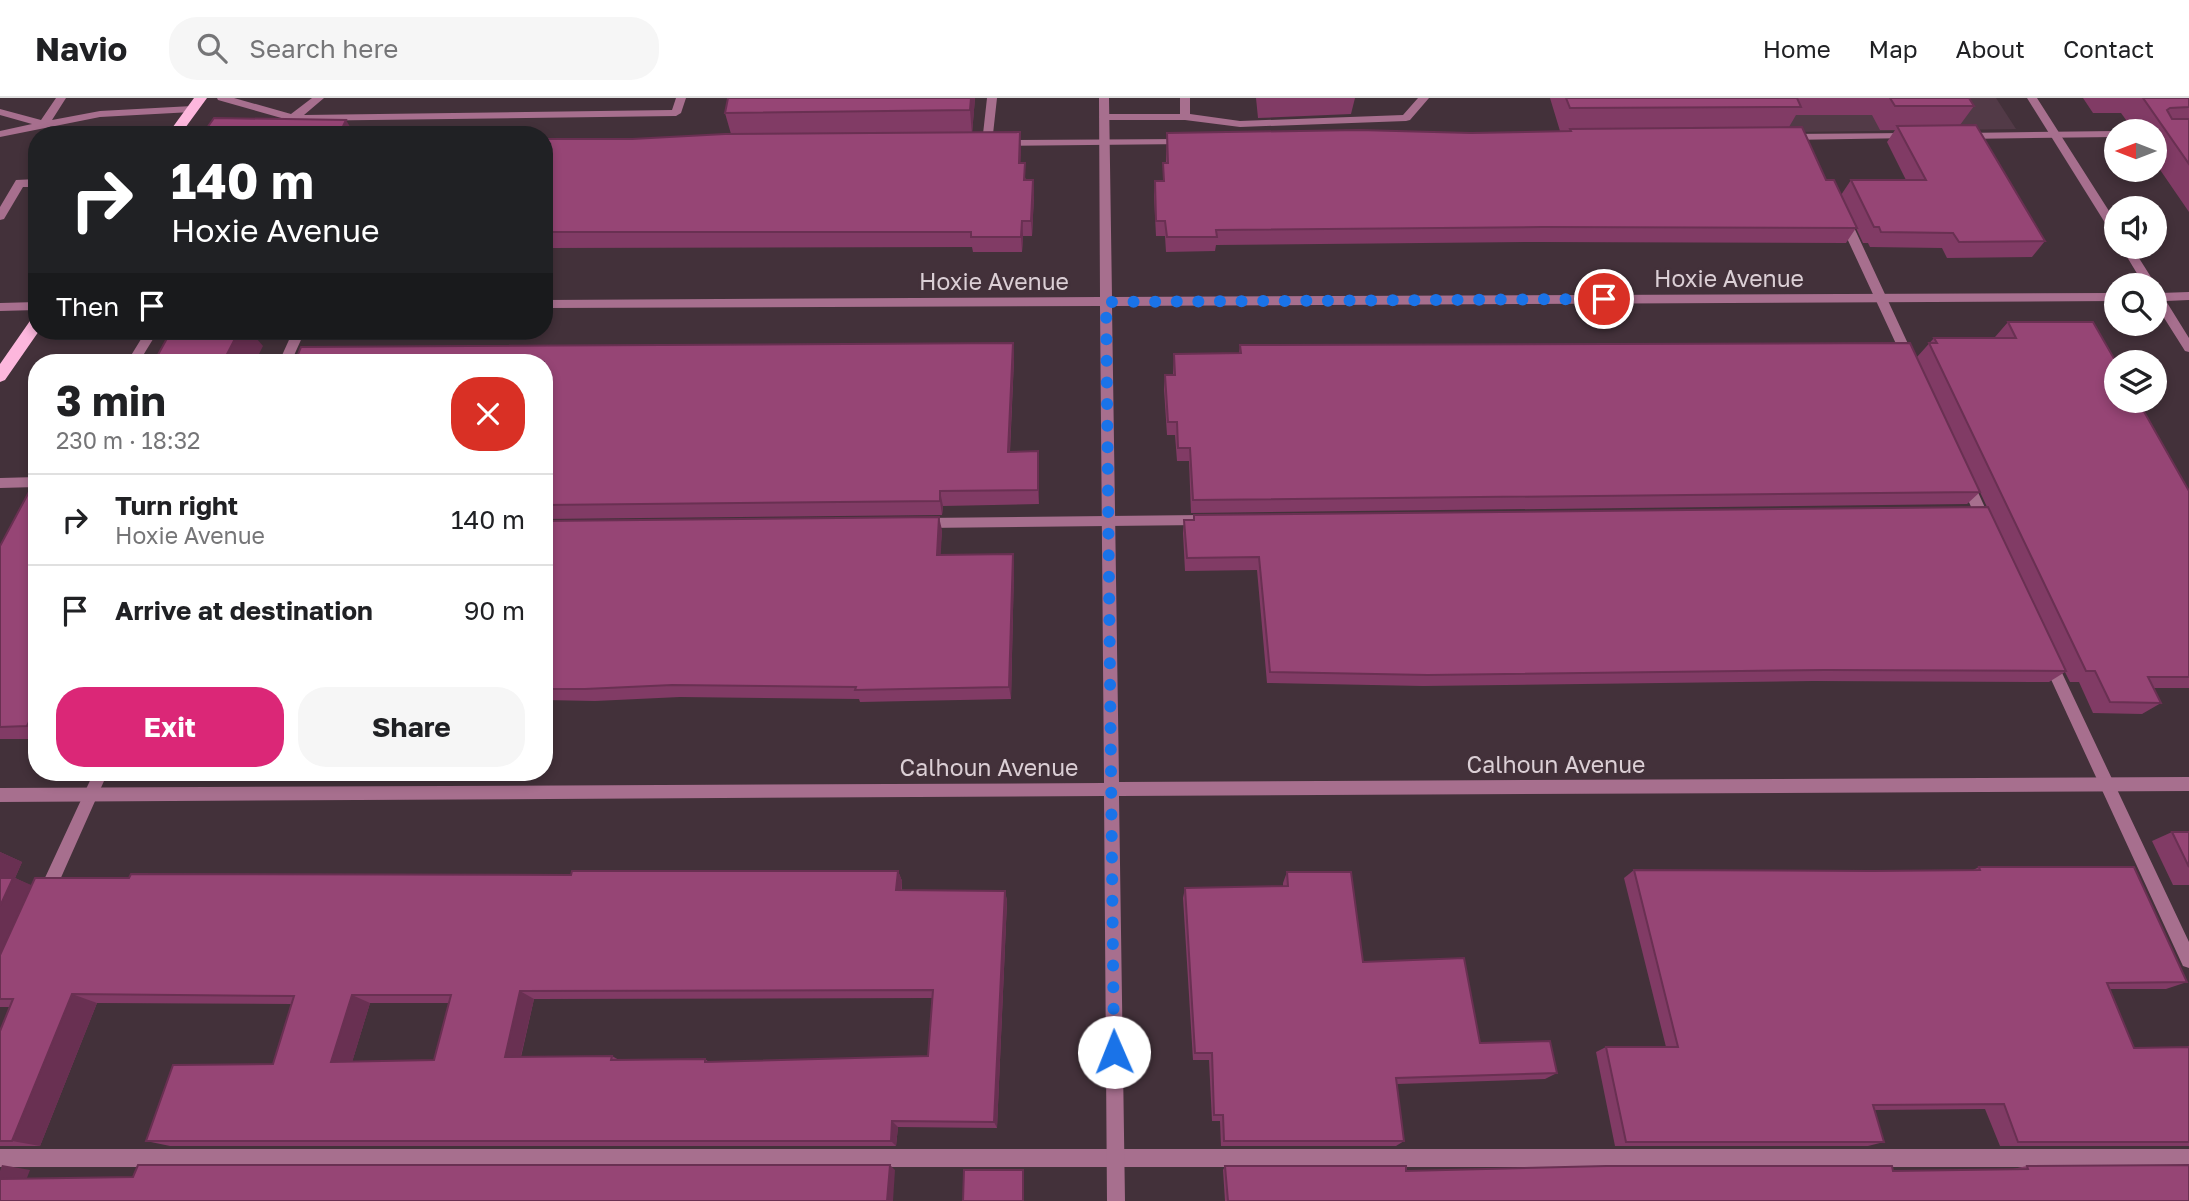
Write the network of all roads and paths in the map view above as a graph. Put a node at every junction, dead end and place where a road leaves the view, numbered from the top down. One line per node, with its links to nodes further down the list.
1 (61, 98): 16 (street)
2 (201, 98): 11 (main road)
3 (222, 98): 15 (street)
4 (319, 98): 15 (street)
5 (681, 98): 15 (street)
6 (992, 98): 30 (street)
7 (1104, 98): 13 (street)
8 (1185, 98): 14 (street)
9 (1424, 98): 14 (street)
10 (2032, 98): 23 (street)
11 (192, 109): 16 (street); 18 (main road)
12 (0, 112): 16 (street)
13 (1104, 117): 14 (street); 27 (street)
14 (1185, 117)
15 (293, 118): 19 (street)
16 (44, 124): 17 (street)
17 (36, 126)
18 (180, 126)
19 (267, 126)
20 (28, 128): 22 (street)
21 (2104, 134): 23 (street)
22 (0, 135)
23 (2056, 135): 25 (street); 33 (street)
24 (1917, 136): 26 (street)
25 (1945, 136)
26 (1778, 137)
27 (1104, 142): 28 (street); 30 (street); 39 (street)
28 (1200, 142)
29 (974, 143): 30 (street)
30 (988, 143)
31 (28, 183): 34 (street)
32 (1840, 211): 38 (street)
33 (2104, 212)
34 (0, 216)
35 (2167, 295): 36 (street)
36 (2189, 296)
37 (2104, 297): 38 (street, Hoxie Avenue)
38 (1881, 298): 39 (street, Hoxie Avenue); 46 (street)
39 (1106, 302): 40 (street, Hoxie Avenue); 52 (street)
40 (553, 304)
41 (28, 306): 42 (street)
42 (0, 307)
43 (2167, 314): 45 (street)
44 (28, 335): 47 (main road)
45 (2189, 348)
46 (1916, 373)
47 (0, 376)
48 (1963, 474): 54 (street)
49 (28, 482): 50 (street)
50 (0, 483)
51 (1219, 520): 52 (street)
52 (1108, 521): 53 (street); 59 (street)
53 (916, 523)
54 (1992, 537)
55 (2044, 648): 57 (street)
56 (96, 781): 60 (street)
57 (2107, 784): 58 (street, Calhoun Avenue); 59 (street, Calhoun Avenue); 63 (street)
58 (2189, 784)
59 (1111, 789): 60 (street, Calhoun Avenue); 65 (street)
60 (90, 794): 61 (street, Calhoun Avenue); 62 (street)
61 (0, 795)
62 (40, 908)
63 (2189, 960)
64 (0, 1158): 65 (street)
65 (1115, 1158): 66 (street); 67 (street)
66 (2189, 1158)
67 (1116, 1201)

